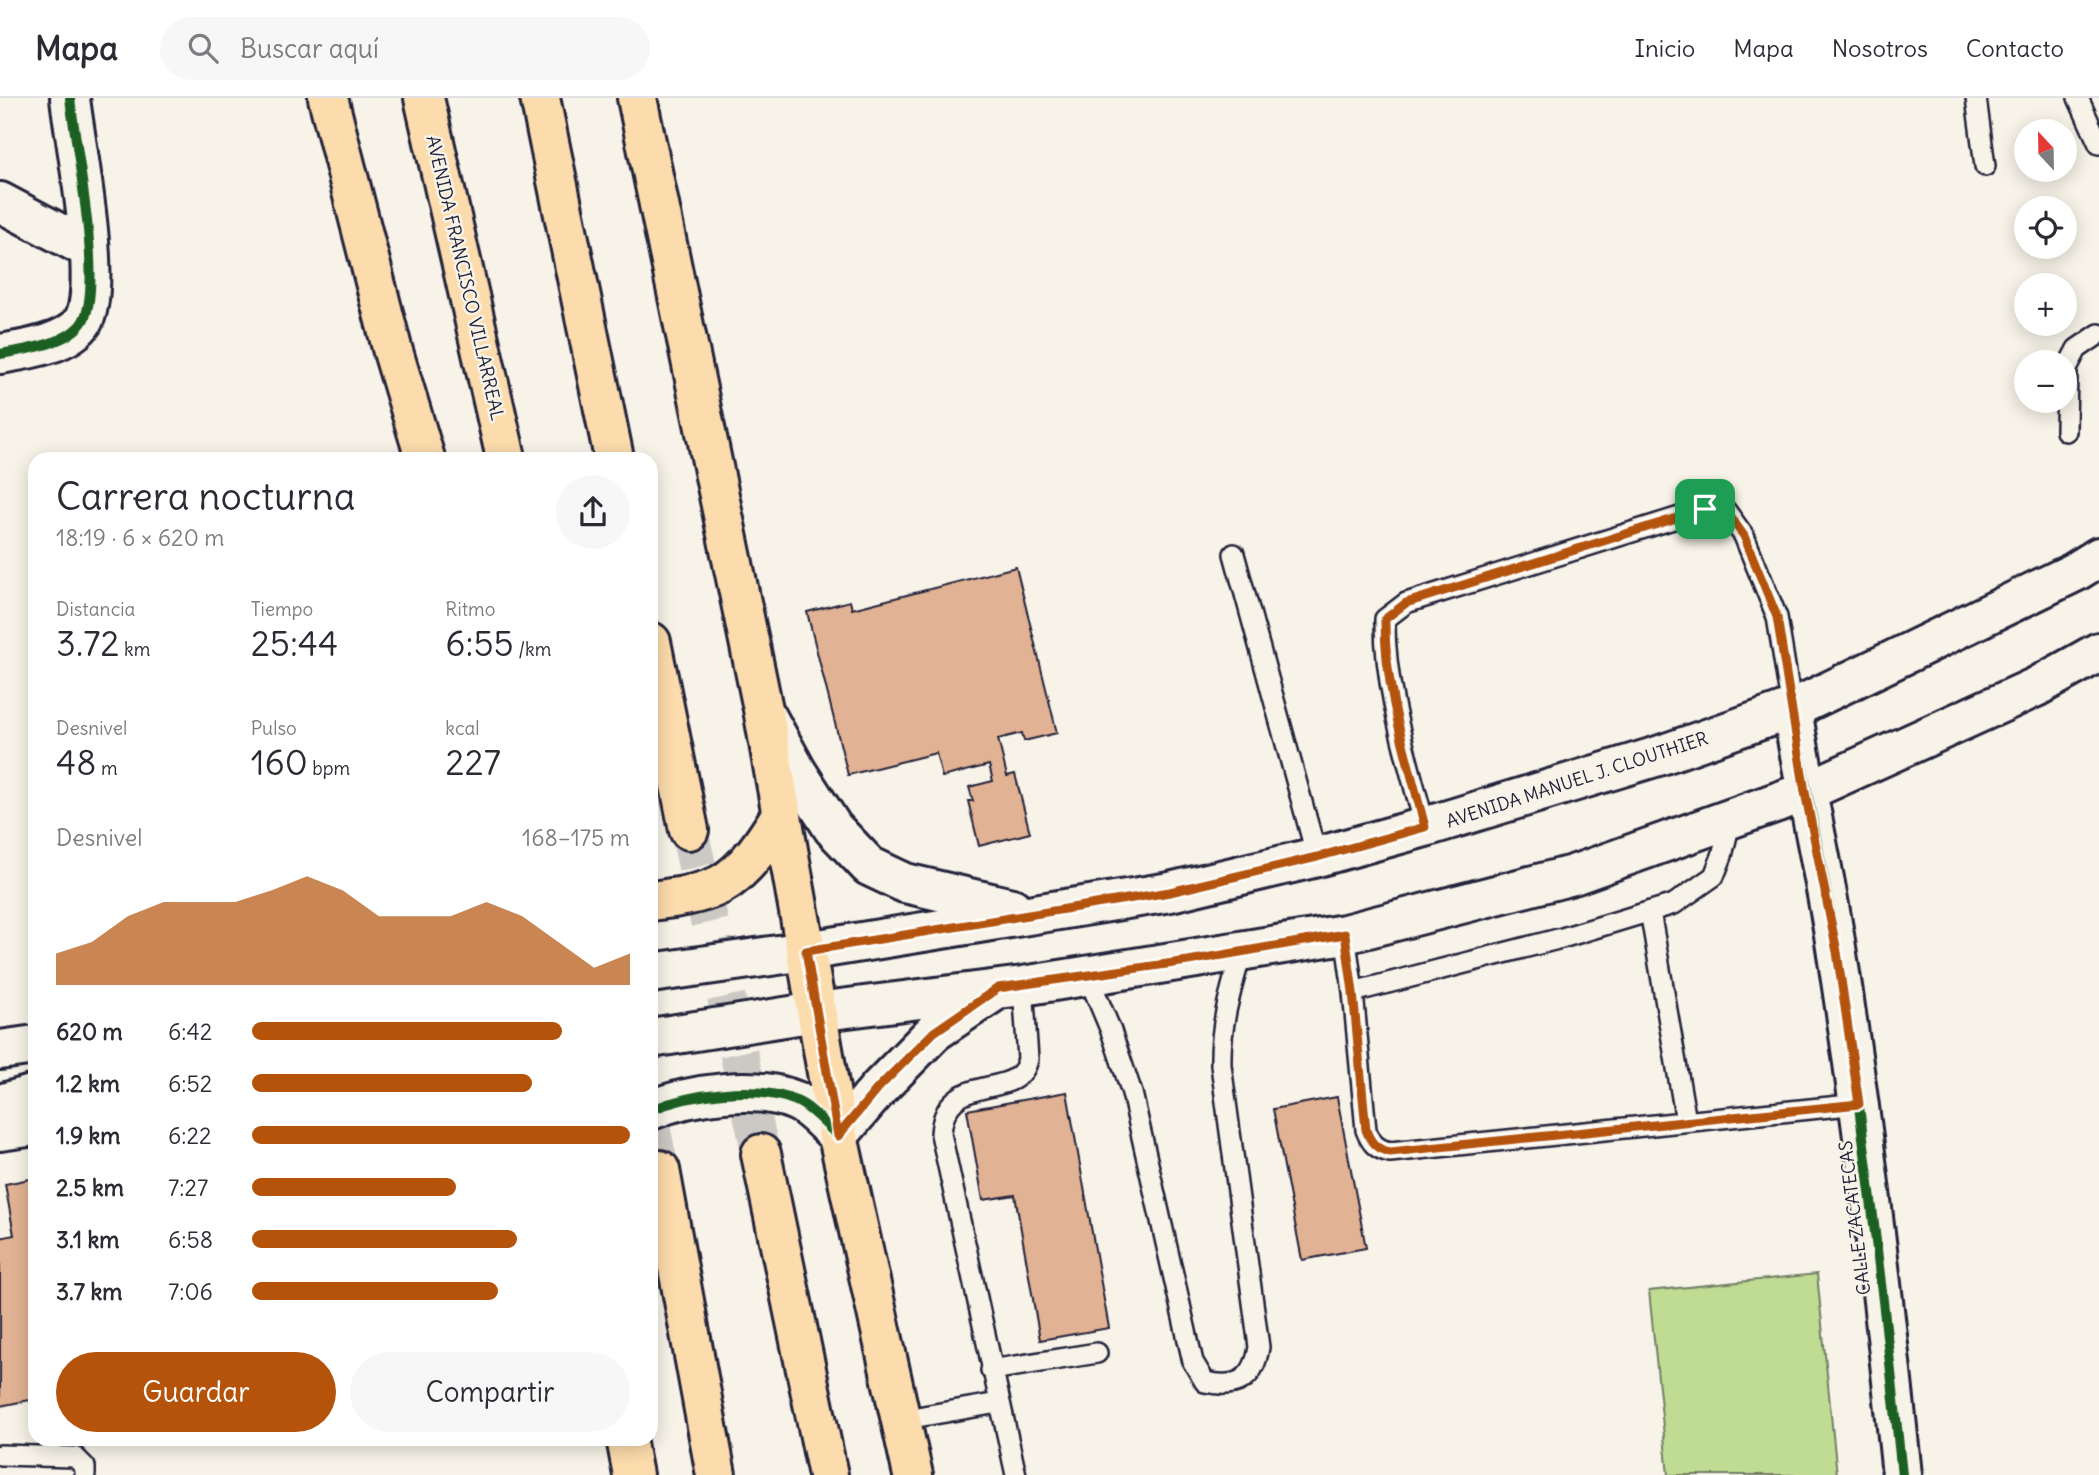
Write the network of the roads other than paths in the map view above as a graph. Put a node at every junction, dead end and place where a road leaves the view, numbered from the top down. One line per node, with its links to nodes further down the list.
1 (69, 98): 11 (main road)
2 (328, 98): 15 (main road)
3 (424, 98): 16 (main road, AVENIDA FRANCISCO VILLARREAL)
4 (540, 98): 17 (main road)
5 (637, 98): 22 (main road)
6 (1976, 98): 9 (lane)
7 (2078, 98): 8 (lane)
8 (2099, 144)
9 (1985, 166)
10 (0, 202): 11 (main road)
11 (89, 249): 13 (main road)
12 (2099, 334): 14 (lane)
13 (0, 354)
14 (2066, 431)
15 (423, 452)
16 (505, 452)
17 (613, 452)
18 (1234, 554): 29 (lane)
19 (2099, 557): 23 (main road, AVENIDA MANUEL J. CLOUTHIER)
20 (2099, 652): 24 (main road)
21 (658, 677): 28 (main road)
22 (763, 709): 25 (main road); 32 (main road)
23 (1792, 709): 24 (main road, CALLE ZACATECAS); 27 (main road, AVENIDA MANUEL J. CLOUTHIER); 27 (lane)
24 (1805, 792): 26 (main road); 46 (main road, CALLE ZACATECAS)
25 (781, 816): 30 (main road); 34 (main road)
26 (1731, 818): 31 (lane); 33 (main road)
27 (1425, 827): 29 (main road, AVENIDA MANUEL J. CLOUTHIER)
28 (689, 830)
29 (1317, 857): 32 (main road, AVENIDA MANUEL J. CLOUTHIER)
30 (658, 900)
31 (1650, 911): 39 (lane); 48 (lane)
32 (1035, 912): 34 (main road, AVENIDA MANUEL J. CLOUTHIER)
33 (1345, 934): 35 (main road); 39 (lane)
34 (806, 951): 36 (main road, AVENIDA MANUEL J. CLOUTHIER); 40 (main road)
35 (1242, 951): 37 (main road); 37 (lane)
36 (658, 972)
37 (1088, 976): 38 (main road)
38 (1011, 987): 40 (main road); 51 (main road); 55 (lane)
39 (1353, 992): 48 (lane)
40 (816, 1012): 41 (main road); 51 (main road)
41 (658, 1037)
42 (28, 1046): 43 (main road)
43 (0, 1050)
44 (28, 1096): 45 (main road)
45 (0, 1104)
46 (1859, 1104): 48 (lane); 66 (main road, CALLE ZACATECAS)
47 (658, 1107): 51 (main road)
48 (1686, 1121)
49 (28, 1127): 50 (main road)
50 (0, 1131)
51 (838, 1136): 57 (main road)
52 (761, 1154): 63 (main road)
53 (660, 1170): 62 (main road)
54 (1097, 1353): 55 (lane)
55 (991, 1370): 56 (lane)
56 (998, 1403): 57 (lane); 65 (lane)
57 (900, 1420): 64 (main road)
58 (628, 1446): 61 (main road)
59 (0, 1455): 60 (lane)
60 (85, 1475)
61 (633, 1475)
62 (716, 1475)
63 (828, 1475)
64 (913, 1475)
65 (1016, 1475)
66 (1902, 1475)

